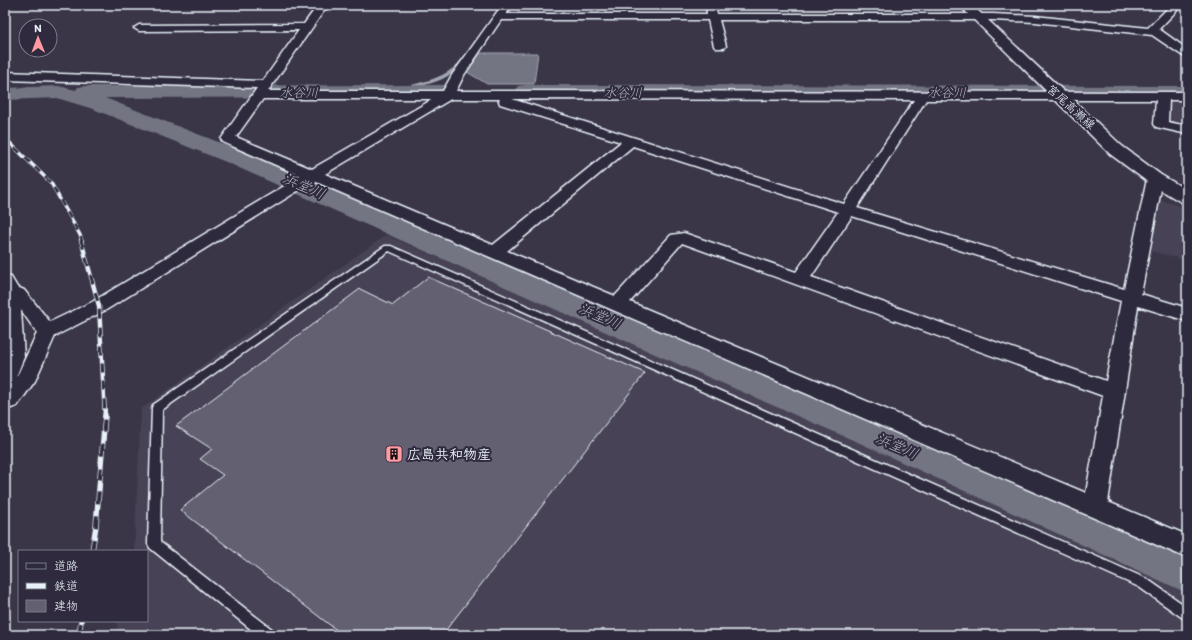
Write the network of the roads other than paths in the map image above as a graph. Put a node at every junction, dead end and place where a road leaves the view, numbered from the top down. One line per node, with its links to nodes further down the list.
1 (323, 5): 13 (street)
2 (507, 5): 8 (street)
3 (600, 5): 11 (street)
4 (710, 5): 12 (street)
5 (832, 5): 9 (street)
6 (964, 5): 10 (main road, 宮尾高瀬線)
7 (1177, 5): 15 (street)
8 (500, 17): 11 (street); 20 (street)
9 (840, 17): 10 (street); 12 (street)
10 (978, 17): 15 (street); 23 (main road, 宮尾高瀬線)
11 (601, 18): 12 (street)
12 (713, 18): 16 (street)
13 (308, 27): 14 (street); 19 (street)
14 (139, 28)
15 (1155, 32): 17 (street)
16 (720, 46)
17 (1187, 54)
18 (5, 76): 19 (street)
19 (262, 90): 20 (street); 28 (street)
20 (449, 93): 22 (street); 28 (street)
21 (923, 95): 22 (street); 23 (street); 31 (street)
22 (488, 96): 27 (street)
23 (1060, 96): 24 (street); 29 (main road, 宮尾高瀬線)
24 (1163, 96): 25 (street); 26 (street)
25 (1187, 96)
26 (1187, 130)
27 (631, 141): 31 (street); 32 (street)
28 (311, 177): 32 (street); 38 (street)
29 (1155, 179): 30 (main road, 宮尾高瀬線); 35 (street)
30 (1187, 198)
31 (848, 210): 33 (street); 35 (street)
32 (493, 253): 36 (street)
33 (800, 280): 36 (street); 40 (street)
34 (6, 287): 38 (street); 39 (street)
35 (1131, 298): 37 (street); 40 (street)
36 (617, 305): 42 (street)
37 (1187, 315)
38 (47, 332): 41 (street)
39 (5, 378)
40 (1114, 392): 42 (street)
41 (5, 402)
42 (1094, 508): 43 (street)
43 (1187, 547)
44 (1187, 615): 45 (lane)
45 (268, 635)

